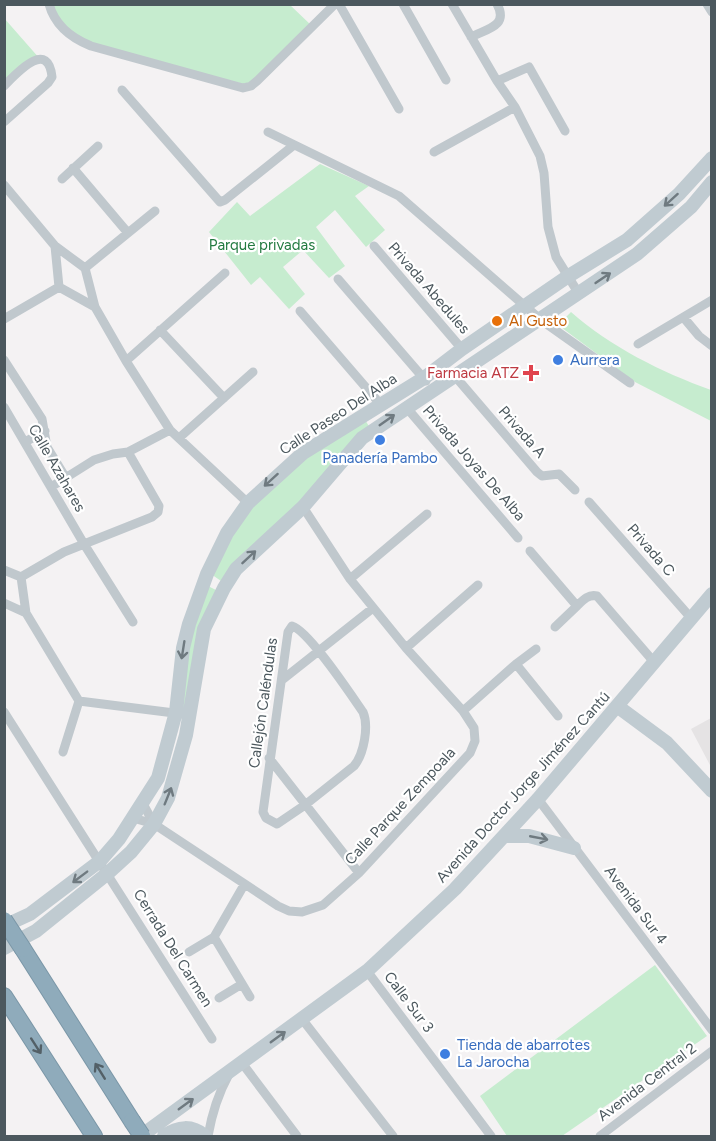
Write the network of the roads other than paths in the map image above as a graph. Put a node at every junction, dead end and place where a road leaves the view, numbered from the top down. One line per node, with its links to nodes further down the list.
1 (49, 4): 2 (street)
2 (335, 4)
3 (339, 4): 15 (street)
4 (403, 4): 10 (street)
5 (452, 4): 9 (street)
6 (497, 4): 9 (street)
7 (707, 4): 8 (street)
8 (711, 12)
9 (471, 37): 11 (street)
10 (446, 80)
11 (497, 81): 14 (street); 17 (street)
12 (4, 86): 16 (street)
13 (122, 90): 19 (street)
14 (515, 107): 21 (street); 33 (street)
15 (399, 109)
16 (4, 122)
17 (566, 131)
18 (268, 132): 19 (street)
19 (294, 145): 40 (street)
20 (98, 146): 23 (street)
21 (434, 152)
22 (711, 158): 33 (street, Calle Paseo Del Alba, one-way to 33)
23 (73, 168): 24 (street); 28 (street)
24 (62, 179)
25 (711, 182): 38 (street, Calle Paseo Del Alba, one-way to 25)
26 (4, 185): 29 (street)
27 (155, 211): 28 (street)
28 (128, 233): 31 (street)
29 (55, 246): 31 (street); 36 (street)
30 (374, 246): 49 (street, Privada Abedules)
31 (85, 268): 35 (street)
32 (225, 273): 46 (street)
33 (567, 277): 38 (street); 40 (street, Calle Paseo Del Alba)
34 (338, 279): 54 (street)
35 (89, 284): 37 (street); 41 (street)
36 (59, 286): 37 (street); 44 (street)
37 (71, 293): 41 (street)
38 (579, 294): 45 (street, Calle Paseo Del Alba)
39 (711, 300): 43 (street)
40 (525, 306): 45 (street); 49 (street, Calle Paseo Del Alba)
41 (95, 307): 50 (street)
42 (300, 311): 58 (street)
43 (684, 318): 47 (street); 48 (street)
44 (4, 319)
45 (541, 320): 53 (street, Calle Paseo Del Alba); 55 (street)
46 (160, 330): 50 (street); 57 (street)
47 (638, 344)
48 (711, 346)
49 (462, 349): 54 (street, Calle Paseo Del Alba)
50 (126, 360): 61 (street)
51 (6, 366): 62 (street)
52 (253, 372): 57 (street)
53 (454, 375): 56 (street, Calle Paseo Del Alba); 68 (street, Privada A)
54 (424, 378): 56 (street); 58 (street, Calle Paseo Del Alba)
55 (630, 383)
56 (433, 390): 60 (street, Calle Paseo Del Alba)
57 (224, 398): 63 (street)
58 (381, 405): 70 (street, Calle Paseo Del Alba, one-way to 70)
59 (4, 407): 64 (street, Calle Azahares)
60 (406, 407): 71 (street, Calle Paseo Del Alba, one-way to 60); 73 (street, Privada Joyas De Alba)
61 (170, 430): 63 (street); 65 (street)
62 (45, 431): 64 (street); 66 (street)
63 (179, 438): 70 (street)
64 (25, 442): 67 (street, Calle Azahares)
65 (128, 452): 66 (street); 74 (street)
66 (66, 478): 67 (street)
67 (51, 487): 74 (street, Calle Azahares)
68 (575, 490)
69 (589, 502): 87 (street, Privada C)
70 (248, 503): 77 (street, Calle Paseo Del Alba)
71 (303, 507): 79 (street, Calle Parque Zempoala); 81 (street, Calle Paseo Del Alba, one-way to 71)
72 (427, 513): 79 (street)
73 (519, 538)
74 (84, 544): 78 (street); 88 (street, Calle Azahares)
75 (530, 551): 84 (street)
76 (4, 570): 78 (street)
77 (207, 574): 81 (street); 100 (street, Calle Paseo Del Alba, one-way to 100)
78 (21, 577): 86 (street)
79 (350, 579): 85 (street, Calle Parque Zempoala)
80 (478, 585): 90 (street)
81 (224, 588): 100 (street, Calle Paseo Del Alba)
82 (711, 594): 87 (street, Avenida Doctor Jorge Jiménez Cantú)
83 (4, 603): 86 (street)
84 (577, 606): 89 (street); 93 (street)
85 (373, 608): 90 (street, Calle Parque Zempoala); 92 (street)
86 (26, 613): 96 (street)
87 (691, 618): 93 (street, Avenida Doctor Jorge Jiménez Cantú)
88 (133, 622)
89 (555, 627)
90 (406, 648): 98 (street, Calle Parque Zempoala)
91 (536, 649): 94 (street)
92 (318, 651): 95 (street); 95 (street, Callejón Caléndulas); 107 (street, Callejón Caléndulas)
93 (654, 663): 97 (street, Avenida Doctor Jorge Jiménez Cantú)
94 (516, 664): 98 (street); 101 (street)
95 (282, 680): 103 (street, Callejón Caléndulas)
96 (79, 701): 100 (street); 102 (street)
97 (617, 706): 104 (street); 105 (street, Avenida Doctor Jorge Jiménez Cantú)
98 (463, 711): 114 (street, Calle Parque Zempoala)
99 (4, 712): 112 (street, Cerrada Del Carmen)
100 (183, 714): 106 (street, Calle Paseo Del Alba); 109 (street, Calle Paseo Del Alba, one-way to 100)
101 (558, 716)
102 (63, 752)
103 (269, 758): 107 (street); 107 (street, Callejón Caléndulas)
104 (711, 790)
105 (538, 800): 110 (street, Avenida Doctor Jorge Jiménez Cantú); 111 (street, Avenida Sur 4)
106 (142, 802): 108 (street, Calle Paseo Del Alba); 109 (street, Calle Parque Zempoala)
107 (305, 805): 114 (street)
108 (133, 818): 109 (street, Calle Parque Zempoala); 112 (street, Calle Paseo Del Alba)
109 (154, 824): 113 (street, Calle Paseo Del Alba); 115 (street, Calle Parque Zempoala)
110 (504, 836): 111 (street, one-way to 111); 121 (street, Avenida Doctor Jorge Jiménez Cantú)
111 (574, 848): 127 (street, Avenida Sur 4)
112 (100, 861): 113 (street, Cerrada Del Carmen); 117 (street, Calle Paseo Del Alba, one-way to 117)
113 (108, 873): 119 (street, Calle Paseo Del Alba); 128 (street, Cerrada Del Carmen)
114 (359, 873): 115 (street, Calle Parque Zempoala)
115 (244, 885): 118 (street)
116 (4, 920): 132 (highway, one-way to 116, bridge)
117 (4, 926)
118 (214, 937): 120 (street); 122 (street)
119 (4, 948)
120 (189, 952)
121 (367, 971): 126 (street, Avenida Doctor Jorge Jiménez Cantú); 137 (street, Calle Sur 3)
122 (243, 984): 124 (street); 125 (street)
123 (4, 996): 131 (highway, one-way to 131)
124 (250, 997)
125 (219, 998)
126 (302, 1019): 130 (street, Avenida Doctor Jorge Jiménez Cantú, one-way to 126); 136 (street)
127 (711, 1030)
128 (212, 1039)
129 (711, 1051): 138 (street, Avenida Central 2)
130 (237, 1067): 132 (street, Avenida Doctor Jorge Jiménez Cantú, one-way to 130); 134 (street); 135 (street)
131 (94, 1137)
132 (141, 1137)
133 (164, 1137): 134 (street)
134 (206, 1137)
135 (297, 1137)
136 (393, 1137)
137 (491, 1137)
138 (600, 1137)

